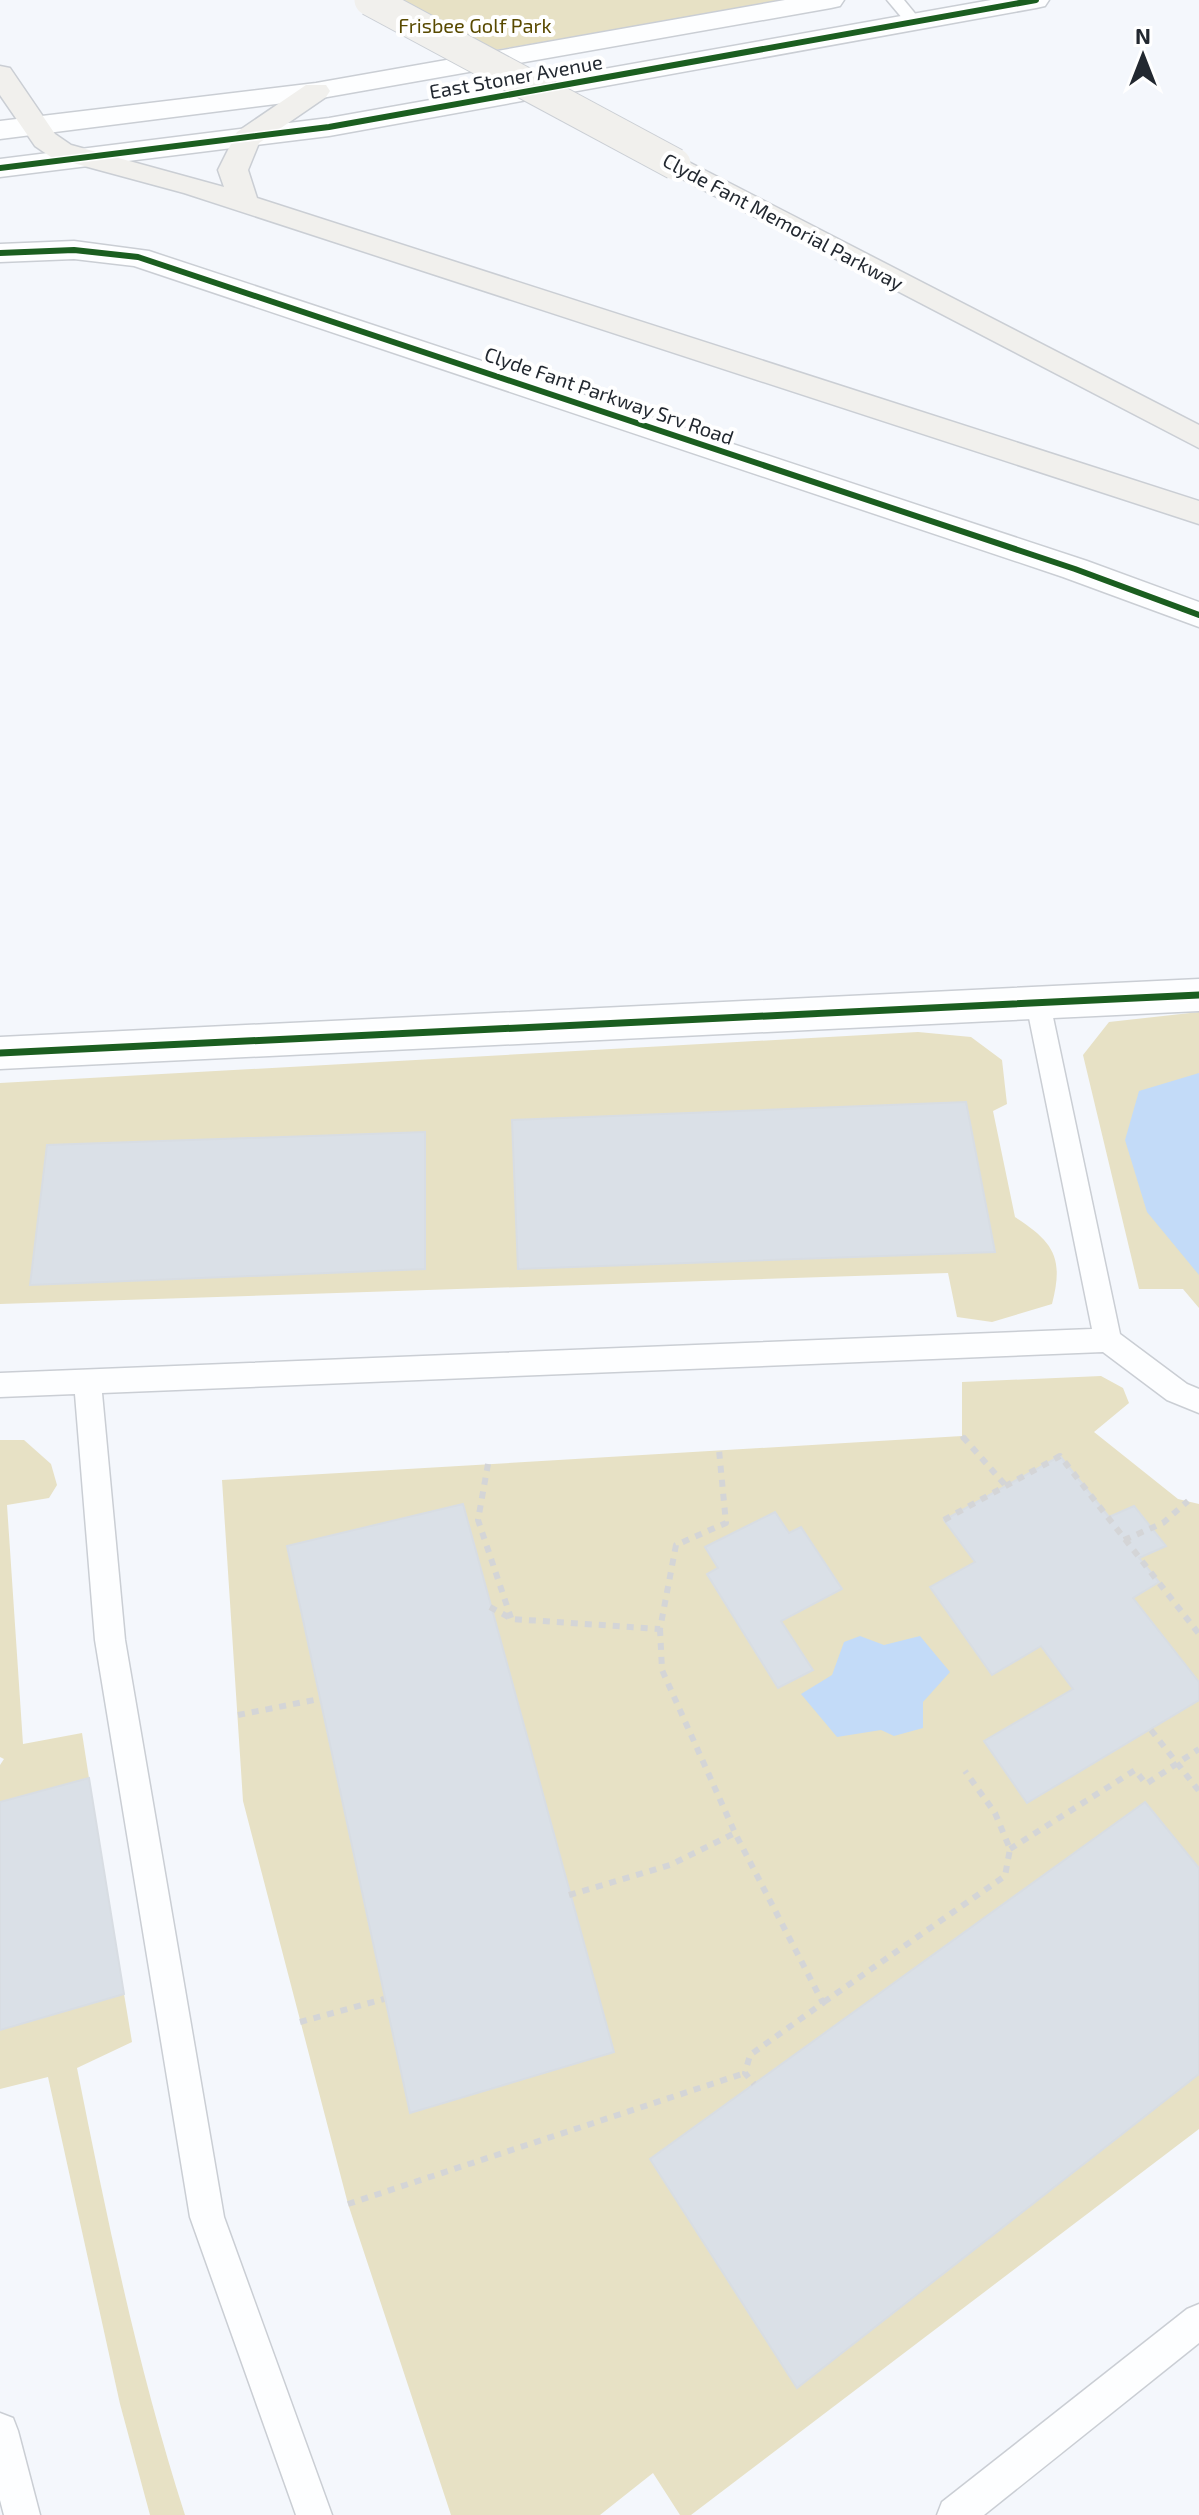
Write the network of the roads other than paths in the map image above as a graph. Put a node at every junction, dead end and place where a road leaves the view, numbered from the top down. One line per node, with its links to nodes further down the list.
1 (370, 0): 15 (main road, Clyde Fant Memorial Parkway, bridge)
2 (831, 0): 7 (street, East Stoner Avenue)
3 (895, 0): 5 (lane)
4 (1036, 0): 5 (street, East Stoner Avenue)
5 (914, 22): 10 (street, East Stoner Avenue)
6 (0, 74): 8 (main road)
7 (316, 91): 8 (street, East Stoner Avenue); 10 (main road)
8 (35, 127): 9 (street, East Stoner Avenue); 11 (main road)
9 (0, 130)
10 (247, 138): 11 (street, East Stoner Avenue); 13 (main road)
11 (84, 158): 12 (street, East Stoner Avenue); 13 (main road)
12 (0, 168)
13 (244, 203): 16 (main road)
14 (0, 253): 17 (street, Clyde Fant Parkway Srv Road)
15 (1199, 438)
16 (1199, 513)
17 (1199, 615)
18 (1199, 995): 19 (street)
19 (1038, 1003): 20 (street); 21 (lane)
20 (0, 1053)
21 (1108, 1340): 22 (lane); 24 (lane)
22 (88, 1382): 23 (lane); 28 (lane)
23 (0, 1385)
24 (1199, 1401)
25 (1199, 2321): 29 (lane)
26 (0, 2431): 27 (lane)
27 (22, 2515)
28 (314, 2515)
29 (955, 2515)

